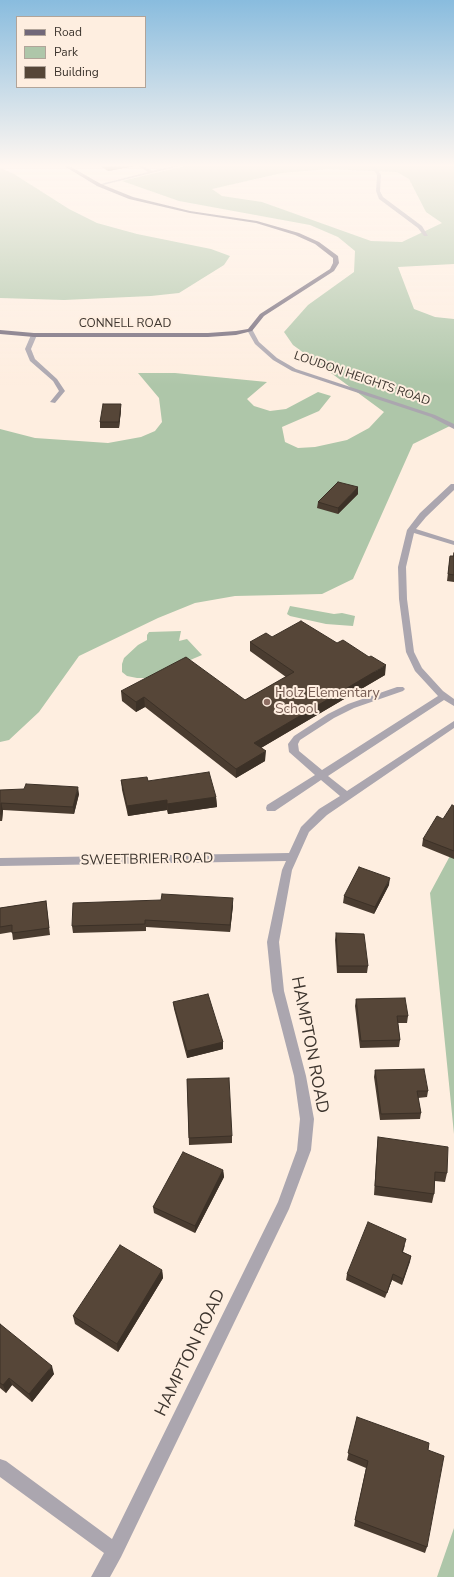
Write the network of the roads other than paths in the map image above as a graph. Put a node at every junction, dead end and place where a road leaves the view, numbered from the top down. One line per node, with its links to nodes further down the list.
1 (303, 238): 2 (main road)
2 (250, 330): 4 (main road, CONNELL ROAD); 6 (street, LOUDON HEIGHTS ROAD)
3 (0, 332): 4 (main road, CONNELL ROAD)
4 (34, 335): 5 (street)
5 (53, 402)
6 (454, 427)
7 (454, 486): 8 (street)
8 (411, 530): 9 (street); 11 (street)
9 (454, 543)
10 (400, 689): 14 (street)
11 (444, 696): 12 (street); 14 (street)
12 (454, 703)
13 (454, 724): 15 (street, HAMPTON ROAD)
14 (320, 776): 15 (street); 16 (street)
15 (346, 796): 17 (street, HAMPTON ROAD)
16 (271, 808)
17 (293, 857): 18 (street, SWEETBRIER ROAD); 20 (street, HAMPTON ROAD)
18 (0, 862)
19 (0, 1467): 20 (street)
20 (115, 1551): 21 (street, HAMPTON ROAD)
21 (100, 1577)

